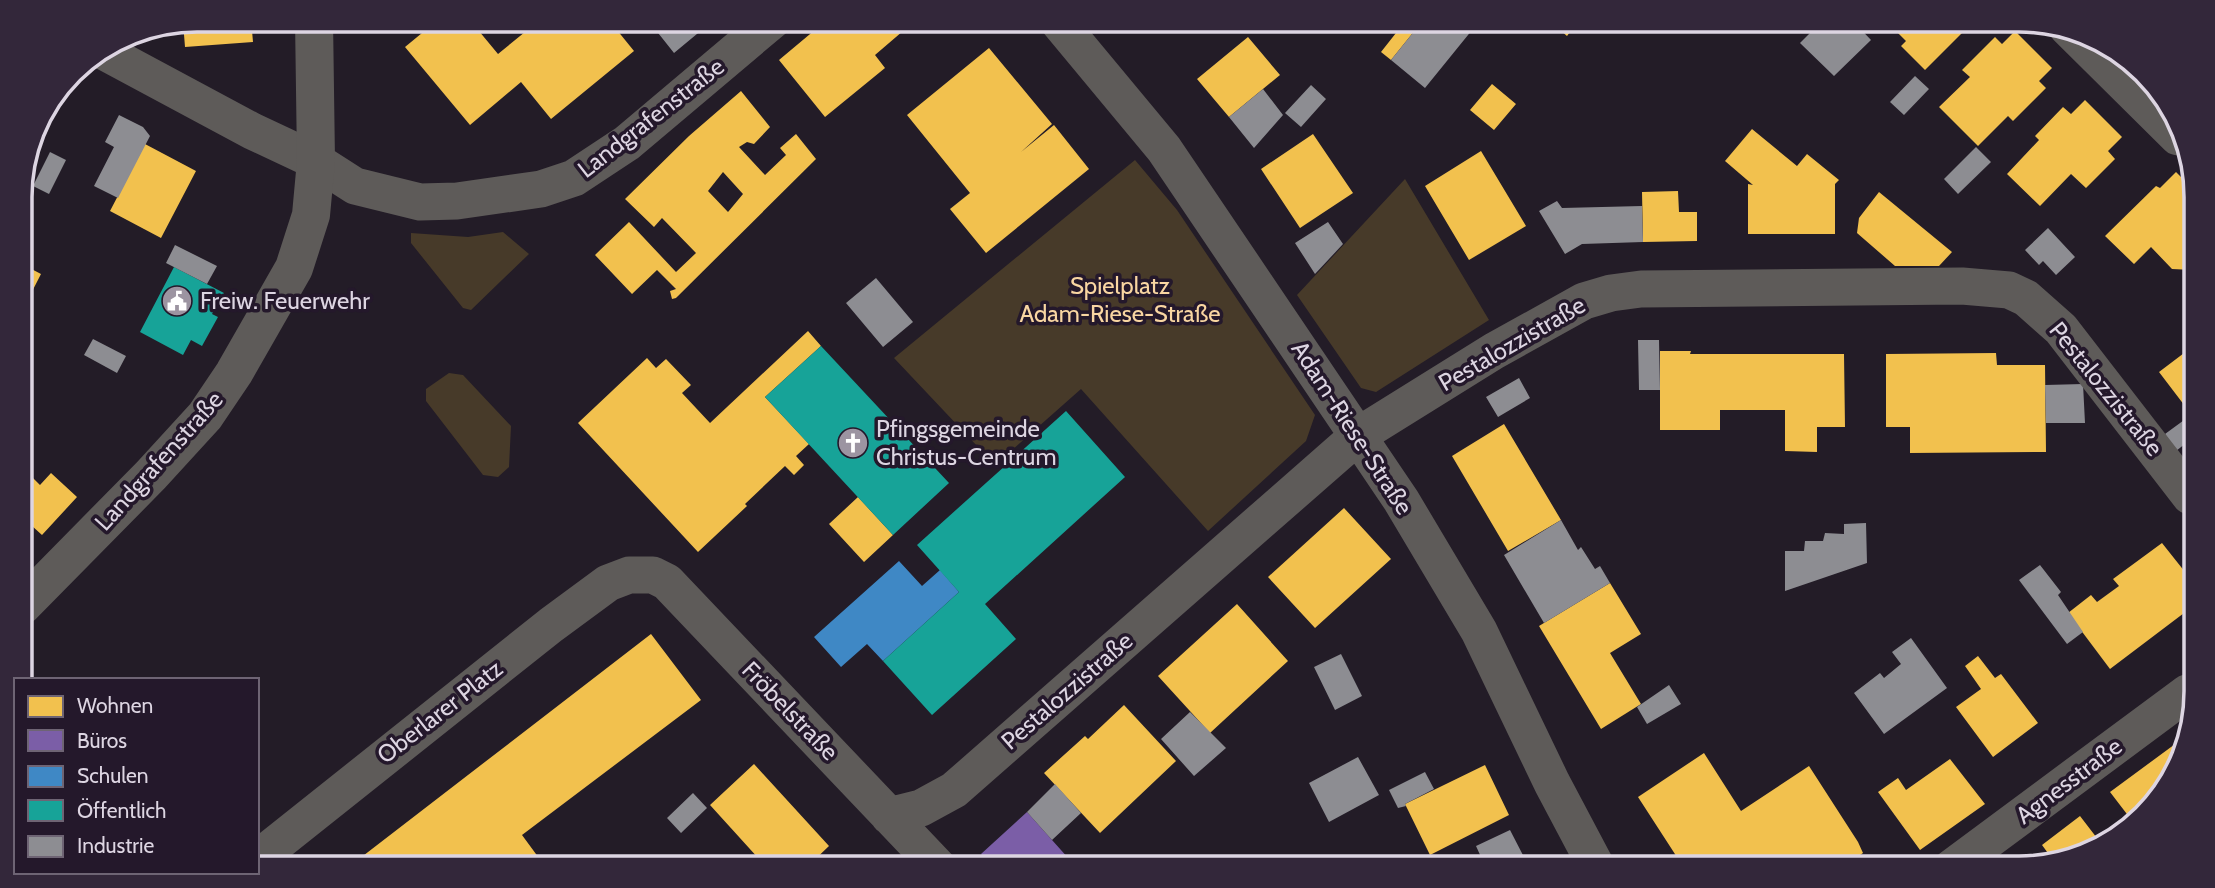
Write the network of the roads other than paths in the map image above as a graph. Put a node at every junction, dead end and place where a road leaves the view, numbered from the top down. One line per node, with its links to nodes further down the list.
1 (314, 32): 7 (street)
2 (758, 32): 7 (street, Landgrafenstraße)
3 (1067, 32): 8 (street, Adam-Riese-Straße)
4 (2088, 47): 6 (street)
5 (111, 56): 7 (street)
6 (2167, 126)
7 (316, 161): 11 (street, Landgrafenstraße)
8 (1359, 435): 9 (street, Pestalozzistraße); 13 (street, Pestalozzistraße); 16 (street, Adam-Riese-Straße)
9 (2184, 488)
10 (629, 575): 13 (street, Fröbelstraße); 14 (street, Oberlarer Platz)
11 (32, 596)
12 (2184, 695): 17 (street, Agnesstraße)
13 (889, 816): 15 (street, Fröbelstraße)
14 (261, 856)
15 (927, 856)
16 (1590, 856)
17 (1967, 856)

